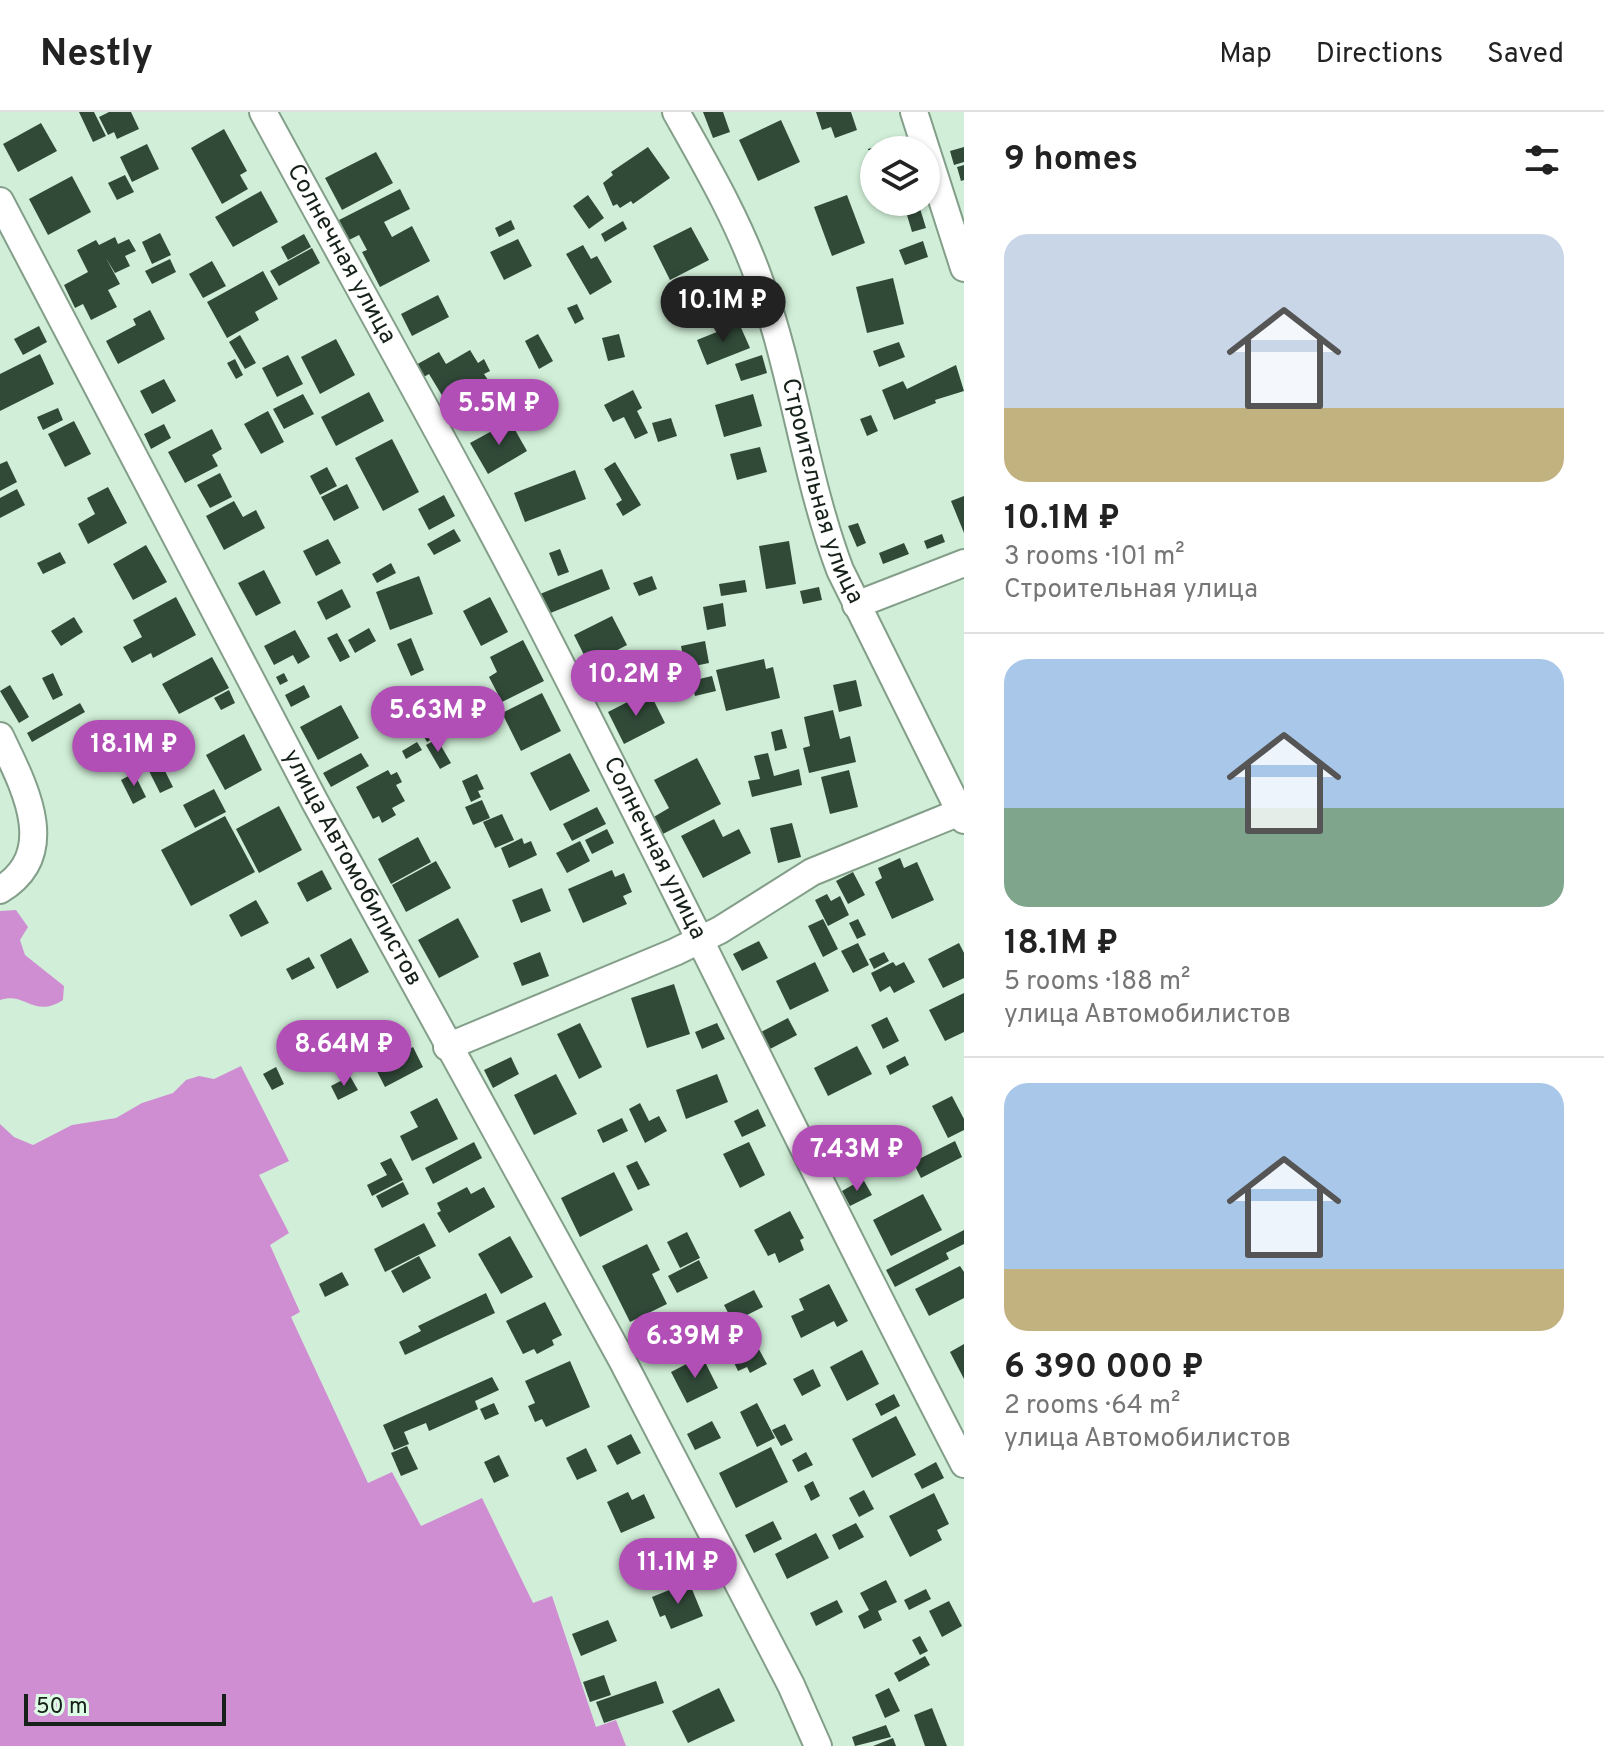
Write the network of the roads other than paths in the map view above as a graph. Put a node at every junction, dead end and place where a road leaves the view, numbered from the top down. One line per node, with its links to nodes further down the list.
1 (263, 112): 11 (street, Солнечная улица)
2 (676, 112): 7 (street, Строительная улица)
3 (914, 112): 5 (street)
4 (0, 201): 12 (street, улица Автомобилистов)
5 (964, 268)
6 (964, 563): 7 (street)
7 (856, 605): 9 (street, Строительная улица)
8 (0, 736): 10 (street)
9 (962, 816): 11 (street)
10 (0, 890)
11 (701, 940): 12 (street); 13 (street, Солнечная улица)
12 (447, 1047): 14 (street, улица Автомобилистов)
13 (964, 1464)
14 (818, 1746)

